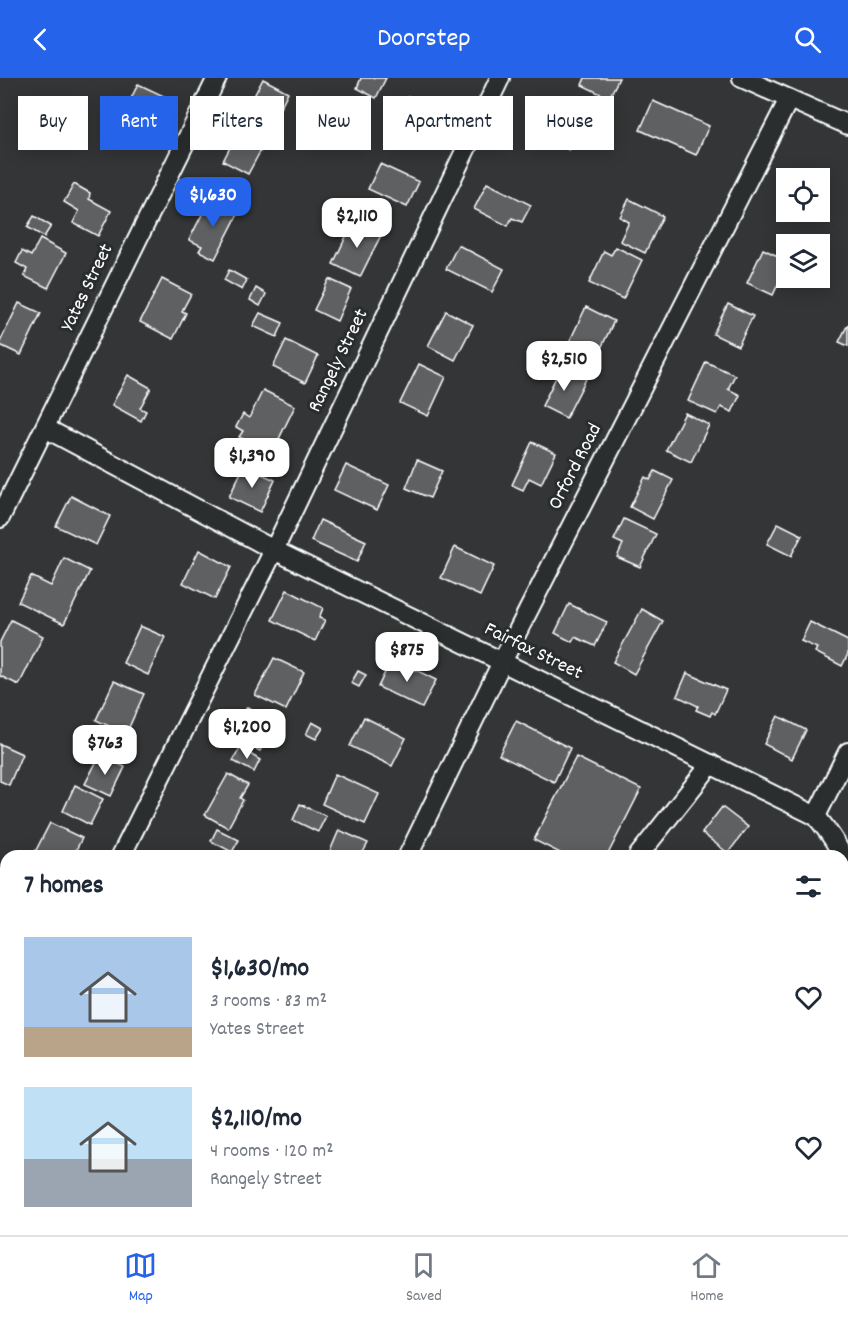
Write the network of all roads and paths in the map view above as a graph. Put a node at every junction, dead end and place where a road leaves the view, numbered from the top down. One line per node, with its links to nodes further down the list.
1 (217, 78): 6 (street, Yates Street)
2 (500, 78): 8 (street, Rangely Street)
3 (742, 78): 4 (street)
4 (789, 99): 5 (street); 9 (street, Orford Road)
5 (848, 125)
6 (45, 428): 7 (street, Yates Street); 8 (street, Fairfax Street)
7 (0, 518)
8 (274, 550): 9 (street, Fairfax Street); 13 (street, Rangely Street)
9 (502, 662): 11 (street, Fairfax Street); 14 (street, Orford Road)
10 (848, 752): 12 (street)
11 (711, 764): 12 (street, Fairfax Street); 15 (street)
12 (816, 816): 16 (street, Fairfax Street)
13 (124, 850)
14 (411, 850)
15 (643, 850)
16 (840, 850)

